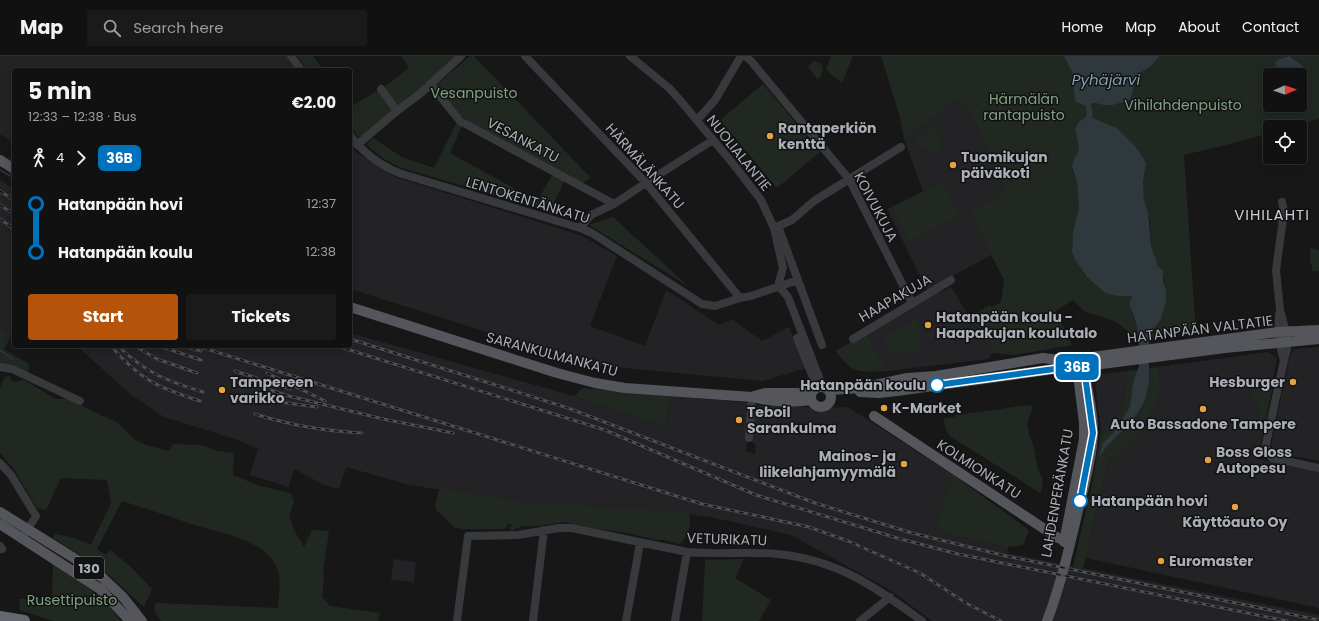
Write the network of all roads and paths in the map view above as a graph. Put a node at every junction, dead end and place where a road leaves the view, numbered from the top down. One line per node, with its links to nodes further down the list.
1 (291, 56): 7 (street)
2 (461, 56): 8 (street)
3 (525, 56): 19 (street, HÄRMÄLÄNKATU)
4 (630, 56): 11 (street, NUOLIALANTIE)
5 (741, 56): 11 (street)
6 (745, 56): 18 (street, KOIVUKUJA)
7 (300, 68)
8 (430, 84): 10 (street); 21 (street, VESANKATU)
9 (381, 89): 10 (street)
10 (397, 111): 14 (street)
11 (697, 120): 13 (street, NUOLIALANTIE)
12 (352, 138): 14 (street, LENTOKENTÄNKATU)
13 (713, 140): 19 (street); 22 (street, NUOLIALANTIE)
14 (357, 145): 23 (street, LENTOKENTÄNKATU)
15 (901, 147): 18 (street)
16 (0, 160): 17 (main road)
17 (12, 168)
18 (849, 179): 22 (street); 29 (street, KOIVUKUJA)
19 (646, 183): 21 (street); 28 (street, HÄRMÄLÄNKATU)
20 (1282, 202): 32 (street)
21 (614, 204): 23 (street)
22 (776, 227): 24 (street); 27 (street, NUOLIALANTIE)
23 (580, 228): 28 (street, LENTOKENTÄNKATU)
24 (794, 271): 25 (street); 27 (street)
25 (798, 280): 27 (street); 35 (street)
26 (951, 280): 29 (street, HAAPAKUJA)
27 (781, 286): 28 (street, LENTOKENTÄNKATU); 38 (street)
28 (740, 298)
29 (912, 303): 34 (street, HAAPAKUJA)
30 (352, 308): 40 (main road, SARANKULMANKATU)
31 (1319, 330): 32 (main road, HATANPÄÄN VALTATIE)
32 (1283, 337): 33 (main road, HATANPÄÄN VALTATIE); 36 (main road, HATANPÄÄN VALTATIE); 45 (street)
33 (1319, 339)
34 (852, 340)
35 (822, 345)
36 (1079, 366): 38 (main road, HATANPÄÄN VALTATIE); 39 (main road, HATANPÄÄN VALTATIE); 50 (main road, LAHDENPERÄNKATU)
37 (0, 367): 41 (street)
38 (821, 392): 39 (main road, SARANKULMANKATU); 40 (main road, SARANKULMANKATU)
39 (854, 392)
40 (752, 397): 43 (street)
41 (80, 401)
42 (874, 416): 50 (main road, KOLMIONKATU)
43 (749, 438)
44 (0, 463): 49 (street)
45 (1319, 468)
46 (0, 512): 49 (main road, 130)
47 (0, 524): 49 (main road, 130)
48 (544, 530): 51 (street, VETURIKATU); 58 (street, VETURIKATU); 59 (street)
49 (25, 533): 56 (main road, 130); 57 (main road, 130)
50 (1067, 542): 64 (main road, LAHDENPERÄNKATU); 65 (main road, LAHDENPERÄNKATU)
51 (640, 543): 52 (street, VETURIKATU); 60 (street)
52 (686, 552): 53 (street, VETURIKATU); 61 (street)
53 (890, 597): 62 (street); 63 (street, VETURIKATU)
54 (0, 617): 55 (highway)
55 (24, 621)
56 (130, 621)
57 (142, 621)
58 (457, 621)
59 (533, 621)
60 (626, 621)
61 (675, 621)
62 (860, 621)
63 (922, 621)
64 (1041, 621)
65 (1047, 621)

